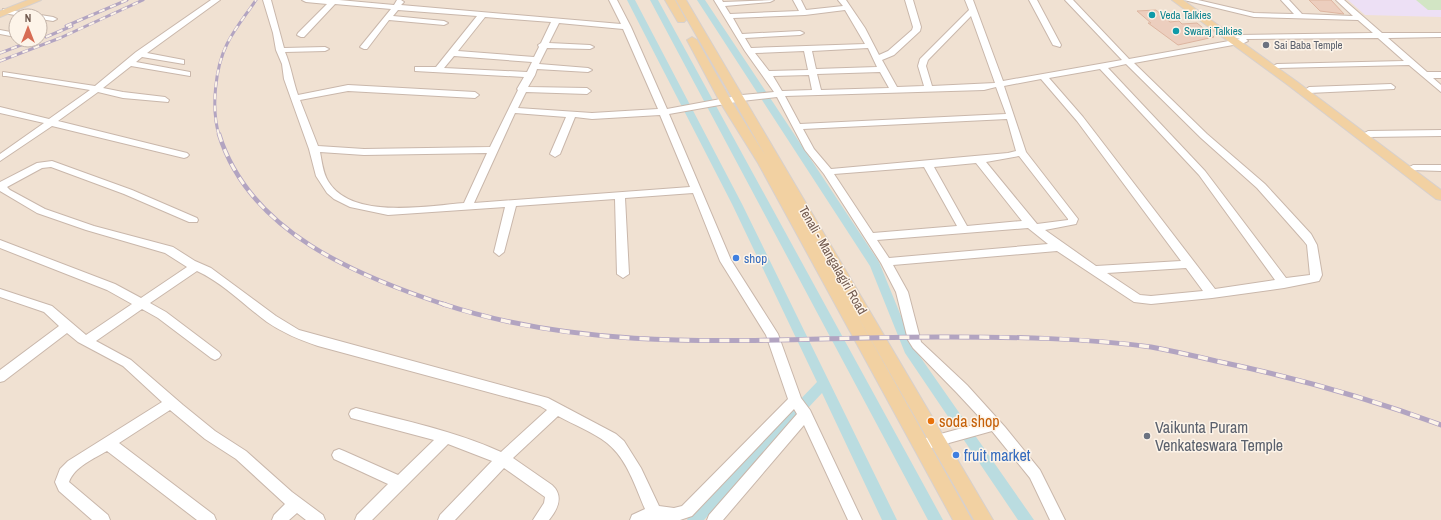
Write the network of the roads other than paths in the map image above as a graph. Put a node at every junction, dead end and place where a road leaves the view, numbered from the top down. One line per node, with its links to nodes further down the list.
1 (36, 0): 27 (main road)
2 (216, 0): 56 (street)
3 (267, 0): 53 (street)
4 (306, 0): 22 (street)
5 (402, 0): 24 (street)
6 (613, 0): 39 (street)
7 (670, 0): 91 (main road)
8 (681, 0): 91 (main road, Tenali - Mangalagiri Road)
9 (768, 0): 23 (street)
10 (797, 0): 28 (street)
11 (842, 0): 25 (street)
12 (909, 0): 57 (street)
13 (969, 0): 26 (street)
14 (1033, 0): 47 (street)
15 (1070, 0): 59 (street)
16 (1177, 0): 45 (main road)
17 (1183, 0): 45 (main road)
18 (1188, 0): 29 (street)
19 (1230, 0): 29 (street)
20 (1285, 0): 32 (street)
21 (1340, 0): 35 (street)
22 (334, 1): 24 (street); 42 (street)
23 (720, 2): 31 (street)
24 (395, 7): 30 (street); 34 (street)
25 (847, 8): 28 (street); 48 (street)
26 (973, 10): 77 (street); 81 (street)
27 (3, 13)
28 (805, 13): 31 (street)
29 (1241, 13): 32 (street)
30 (483, 14): 37 (street); 55 (street)
31 (728, 16): 44 (street)
32 (1300, 16): 35 (street)
33 (48, 18): 36 (street)
34 (388, 18): 38 (street); 49 (street)
35 (1359, 18): 43 (street)
36 (53, 19)
37 (556, 20): 39 (street); 46 (street)
38 (444, 23)
39 (627, 27): 94 (street)
40 (800, 33): 44 (street)
41 (1441, 34): 43 (street)
42 (301, 35)
43 (1380, 35): 45 (street); 62 (street)
44 (740, 36): 54 (street)
45 (1239, 40): 59 (street); 64 (main road); 116 (main road)
46 (542, 45): 50 (street); 61 (street)
47 (1057, 45)
48 (869, 46): 51 (street); 57 (street)
49 (364, 47)
50 (590, 47)
51 (807, 48): 54 (street); 69 (street)
52 (325, 49): 53 (street)
53 (280, 50): 89 (street)
54 (749, 51): 72 (street)
55 (452, 53): 61 (street); 66 (street)
56 (139, 54): 58 (street); 60 (street)
57 (877, 59): 67 (street)
58 (181, 62)
59 (1128, 62): 63 (street); 131 (street)
60 (129, 63): 71 (street); 79 (street)
61 (535, 63): 68 (street); 73 (street)
62 (1411, 63): 64 (street); 74 (street)
63 (1102, 66): 76 (street); 131 (street)
64 (1277, 66): 84 (main road)
65 (418, 69): 66 (street)
66 (439, 69): 73 (street)
67 (882, 69): 69 (street); 83 (street)
68 (588, 70)
69 (812, 72): 72 (street); 86 (street)
70 (6, 74): 79 (street)
71 (187, 74)
72 (767, 74): 87 (street)
73 (531, 75): 80 (street)
74 (1425, 75): 75 (street); 82 (street)
75 (1441, 75)
76 (1043, 76): 77 (street); 127 (street)
77 (998, 86): 81 (street); 96 (street)
78 (1391, 87): 84 (street)
79 (98, 89): 90 (street); 97 (street)
80 (521, 89): 85 (street); 93 (street)
81 (929, 89): 83 (street)
82 (1441, 89)
83 (894, 90): 86 (street)
84 (1309, 90): 100 (main road)
85 (587, 91)
86 (817, 92): 87 (street)
87 (776, 94): 91 (street); 98 (street)
88 (475, 95): 89 (street)
89 (295, 98): 101 (street)
90 (165, 100)
91 (732, 100): 94 (street); 146 (main road, Tenali - Mangalagiri Road); 148 (main road)
92 (0, 110): 97 (street)
93 (512, 110): 95 (street); 102 (street)
94 (669, 112): 95 (street); 114 (street)
95 (571, 115): 104 (street)
96 (1011, 116): 98 (street); 103 (street)
97 (51, 123): 105 (street); 106 (street)
98 (799, 127): 111 (street)
99 (1441, 133): 100 (street)
100 (1368, 134): 109 (main road)
101 (314, 149): 102 (street); 118 (street)
102 (493, 150): 118 (street)
103 (1021, 152): 107 (street); 120 (street)
104 (555, 154)
105 (184, 156)
106 (0, 158)
107 (979, 160): 108 (street); 120 (street)
108 (928, 165): 111 (street); 121 (street)
109 (1413, 168): 110 (street); 113 (main road)
110 (1441, 168)
111 (828, 172): 122 (street)
112 (0, 185): 119 (street); 128 (street)
113 (1441, 188)
114 (697, 190): 115 (street); 139 (street)
115 (620, 196): 117 (street); 130 (street)
116 (1441, 196)
117 (511, 204): 118 (street); 125 (street)
118 (467, 207)
119 (192, 220)
120 (1033, 226): 121 (street); 124 (street)
121 (964, 229): 122 (street)
122 (870, 237): 126 (street)
123 (0, 244): 134 (street)
124 (1059, 247): 126 (street); 129 (street)
125 (499, 252)
126 (886, 262): 144 (street)
127 (1189, 264): 129 (street); 133 (street)
128 (196, 266): 134 (street); 141 (street)
129 (1095, 270): 133 (street)
130 (623, 274)
131 (1284, 284): 133 (street)
132 (0, 293): 135 (street)
133 (1212, 294)
134 (142, 304): 136 (street); 137 (street)
135 (67, 326): 136 (street); 138 (street)
136 (87, 341): 140 (street)
137 (215, 355)
138 (1, 375)
139 (795, 400): 142 (street); 153 (street)
140 (171, 403): 147 (street); 152 (street)
141 (557, 409): 150 (street); 153 (street)
142 (805, 413): 162 (street); 163 (street)
143 (356, 414): 145 (street)
144 (990, 426): 146 (street); 166 (street)
145 (445, 438): 150 (street); 151 (street)
146 (943, 438): 148 (street); 165 (main road, Tenali - Mangalagiri Road)
147 (109, 444): 154 (street); 155 (street)
148 (920, 446): 164 (main road)
149 (339, 454): 151 (street)
150 (503, 459): 159 (street); 160 (street)
151 (400, 483): 158 (street)
152 (296, 504): 156 (street); 157 (street)
153 (654, 512): 161 (street)
154 (103, 520)
155 (209, 520)
156 (278, 520)
157 (318, 520)
158 (362, 520)
159 (445, 520)
160 (540, 520)
161 (637, 520)
162 (714, 520)
163 (855, 520)
164 (963, 520)
165 (984, 520)
166 (1058, 520)

